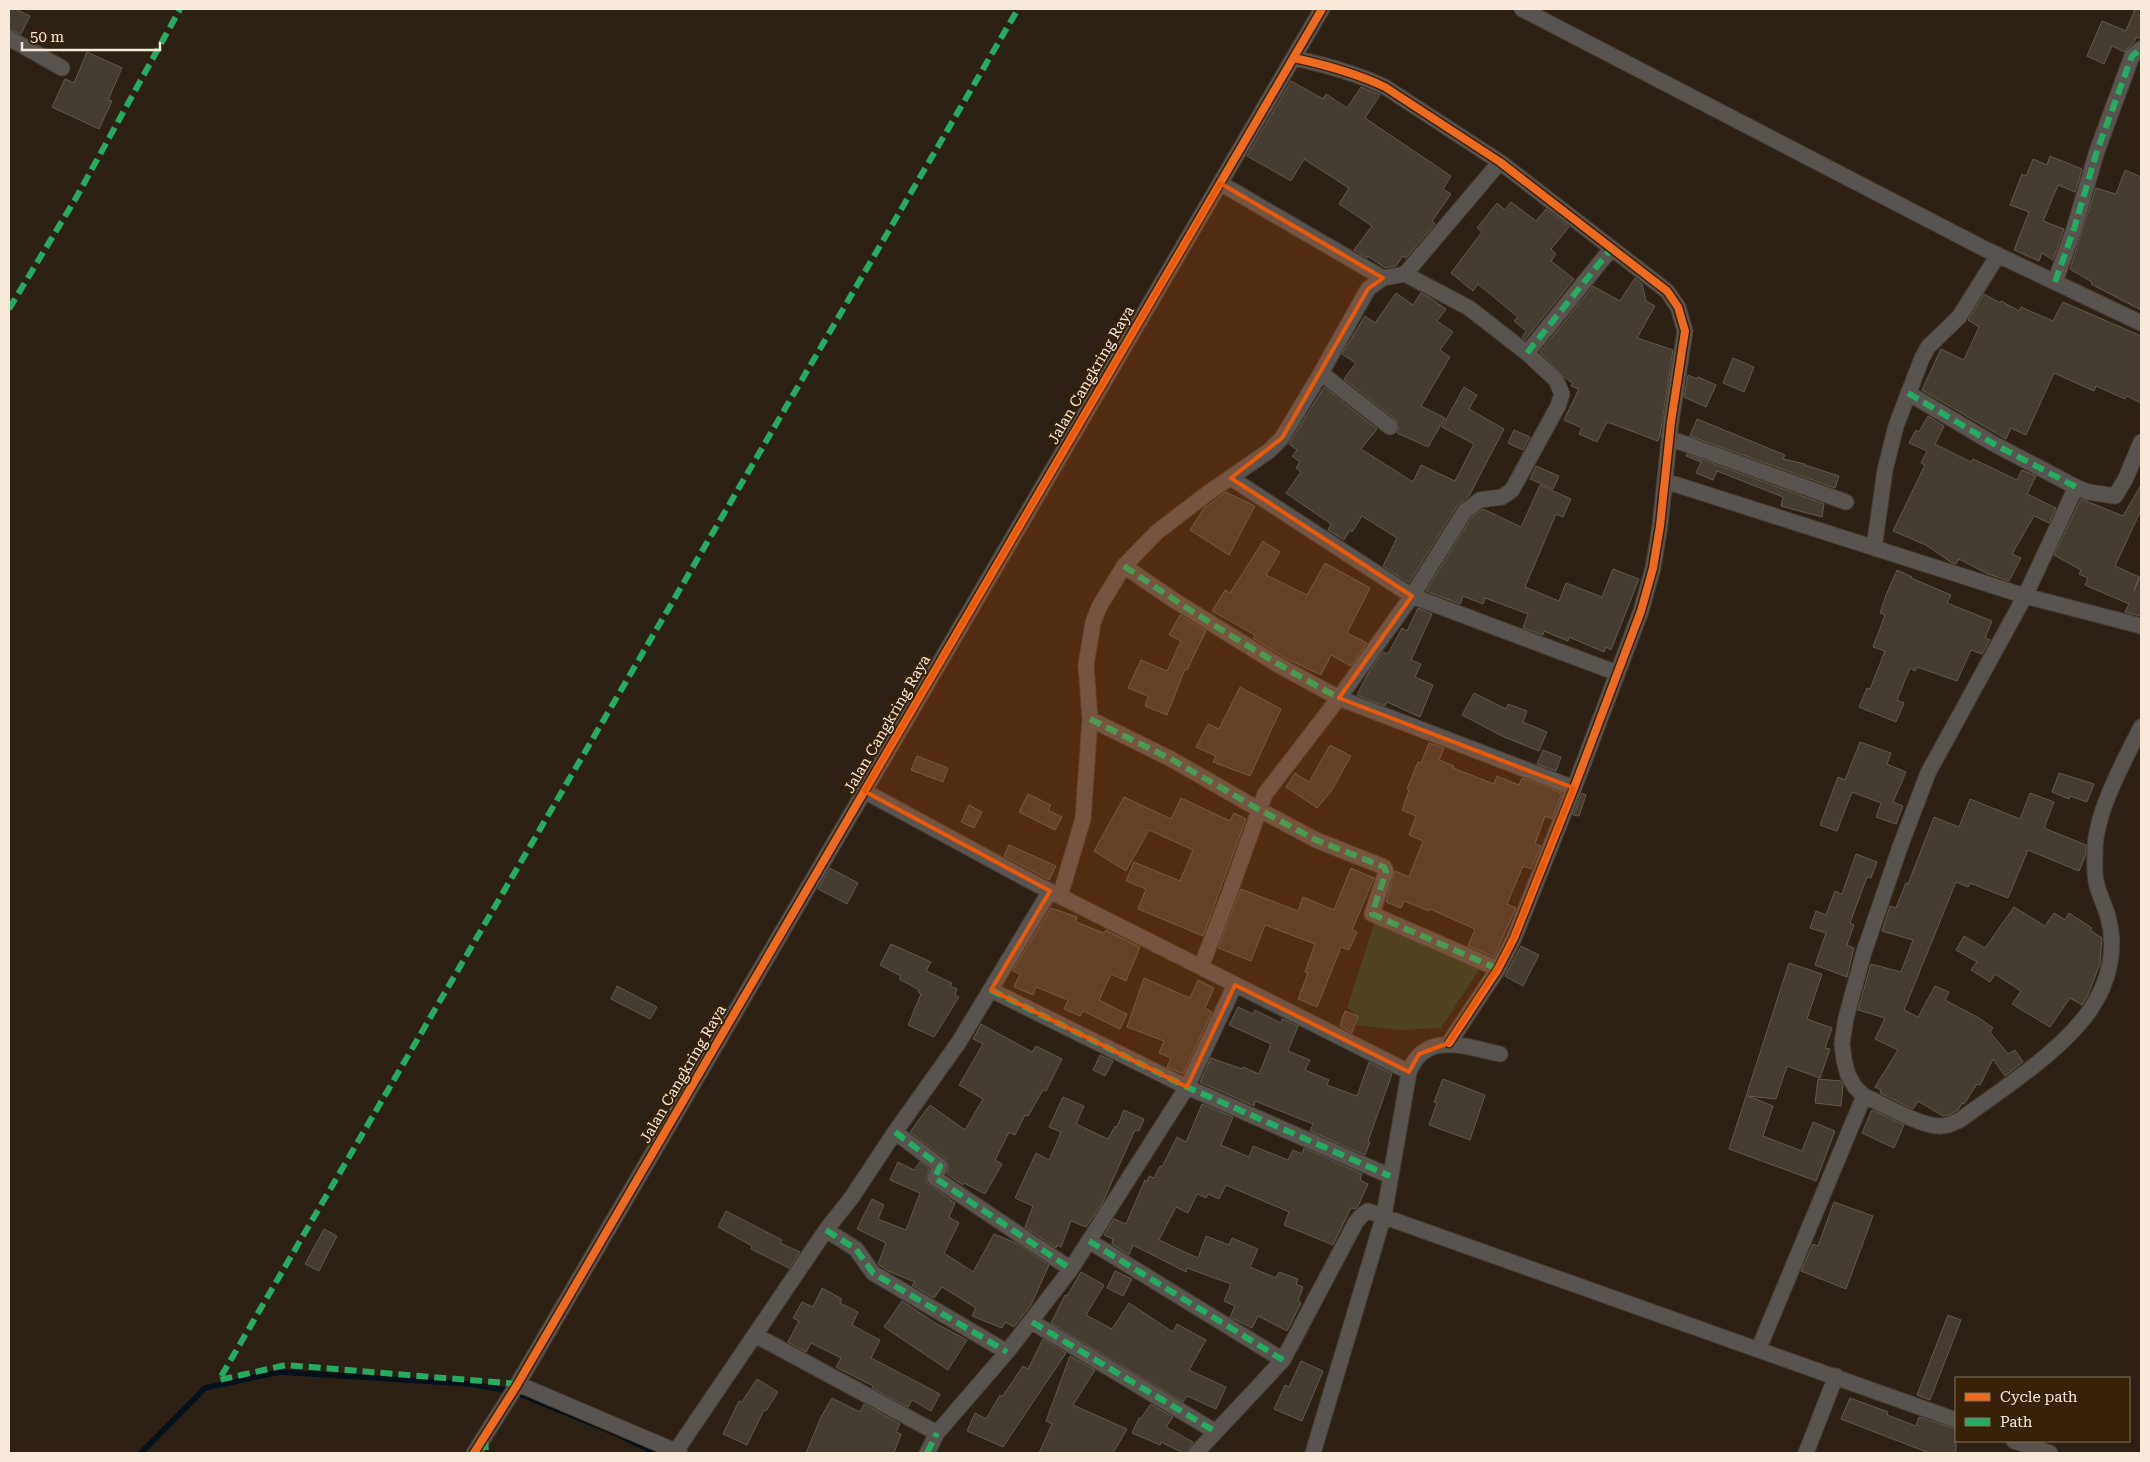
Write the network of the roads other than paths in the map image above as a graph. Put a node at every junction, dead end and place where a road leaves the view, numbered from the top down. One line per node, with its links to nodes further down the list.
1 (1322, 9): 5 (street, Jalan Cangkring Raya)
2 (1522, 9): 10 (street)
3 (9, 38): 6 (street)
4 (2141, 49): 13 (street)
5 (1294, 58): 7 (street); 8 (street, Jalan Cangkring Raya)
6 (62, 68)
7 (1500, 162): 9 (street); 11 (street)
8 (1220, 183): 12 (street); 35 (street, Jalan Cangkring Raya)
9 (1611, 249): 15 (street); 19 (street)
10 (1998, 255): 13 (street); 17 (street)
11 (1405, 274): 12 (street); 15 (street)
12 (1383, 278): 16 (street)
13 (2055, 282): 14 (street)
14 (2141, 323)
15 (1527, 353): 27 (street)
16 (1321, 373): 18 (street); 21 (street)
17 (1908, 393): 23 (street); 25 (street)
18 (1390, 427)
19 (1669, 438): 22 (street); 24 (street)
20 (2141, 442): 23 (street)
21 (1230, 478): 26 (street); 27 (street)
22 (1665, 480): 25 (street); 30 (street)
23 (2076, 487): 28 (street)
24 (1846, 502)
25 (1874, 548): 28 (street)
26 (1124, 566): 31 (street); 32 (street)
27 (1412, 596): 30 (street); 31 (street)
28 (2025, 596): 29 (street); 46 (street)
29 (2141, 626)
30 (1617, 673): 34 (street)
31 (1339, 698): 34 (street); 36 (street)
32 (1090, 719): 36 (street); 37 (street)
33 (2141, 727): 46 (street)
34 (1574, 788): 39 (street)
35 (864, 791): 37 (street); 59 (street, Jalan Cangkring Raya)
36 (1258, 809): 38 (street); 39 (street)
37 (1055, 894): 38 (street); 41 (street)
38 (1201, 967): 40 (street)
39 (1498, 969): 42 (street)
40 (1235, 985): 44 (street); 45 (street)
41 (991, 990): 45 (street); 47 (street)
42 (1449, 1043): 43 (street); 44 (street)
43 (1500, 1054)
44 (1408, 1072): 48 (street)
45 (1187, 1087): 48 (street); 51 (street)
46 (1864, 1096): 55 (street)
47 (895, 1132): 50 (street); 52 (street)
48 (1390, 1176): 49 (street)
49 (1384, 1215): 55 (street); 57 (street); 70 (street)
50 (826, 1230): 54 (street); 56 (street)
51 (1090, 1241): 52 (street); 57 (street)
52 (1072, 1269): 53 (street)
53 (1032, 1322): 56 (street); 61 (street)
54 (756, 1334): 62 (street); 65 (street)
55 (1758, 1348): 58 (street)
56 (1007, 1352): 62 (street)
57 (1283, 1360): 61 (street)
58 (1836, 1376): 60 (street); 71 (street)
59 (517, 1385): 63 (street, Jalan Cangkring Raya); 65 (street)
60 (1955, 1420)
61 (1216, 1432): 69 (street)
62 (937, 1434): 68 (street)
63 (485, 1435): 66 (street, Jalan Cangkring Raya); 67 (street)
64 (2017, 1442): 72 (street)
65 (678, 1452)
66 (474, 1453)
67 (486, 1453)
68 (927, 1453)
69 (1196, 1453)
70 (1313, 1453)
71 (1806, 1453)
72 (2050, 1453)

